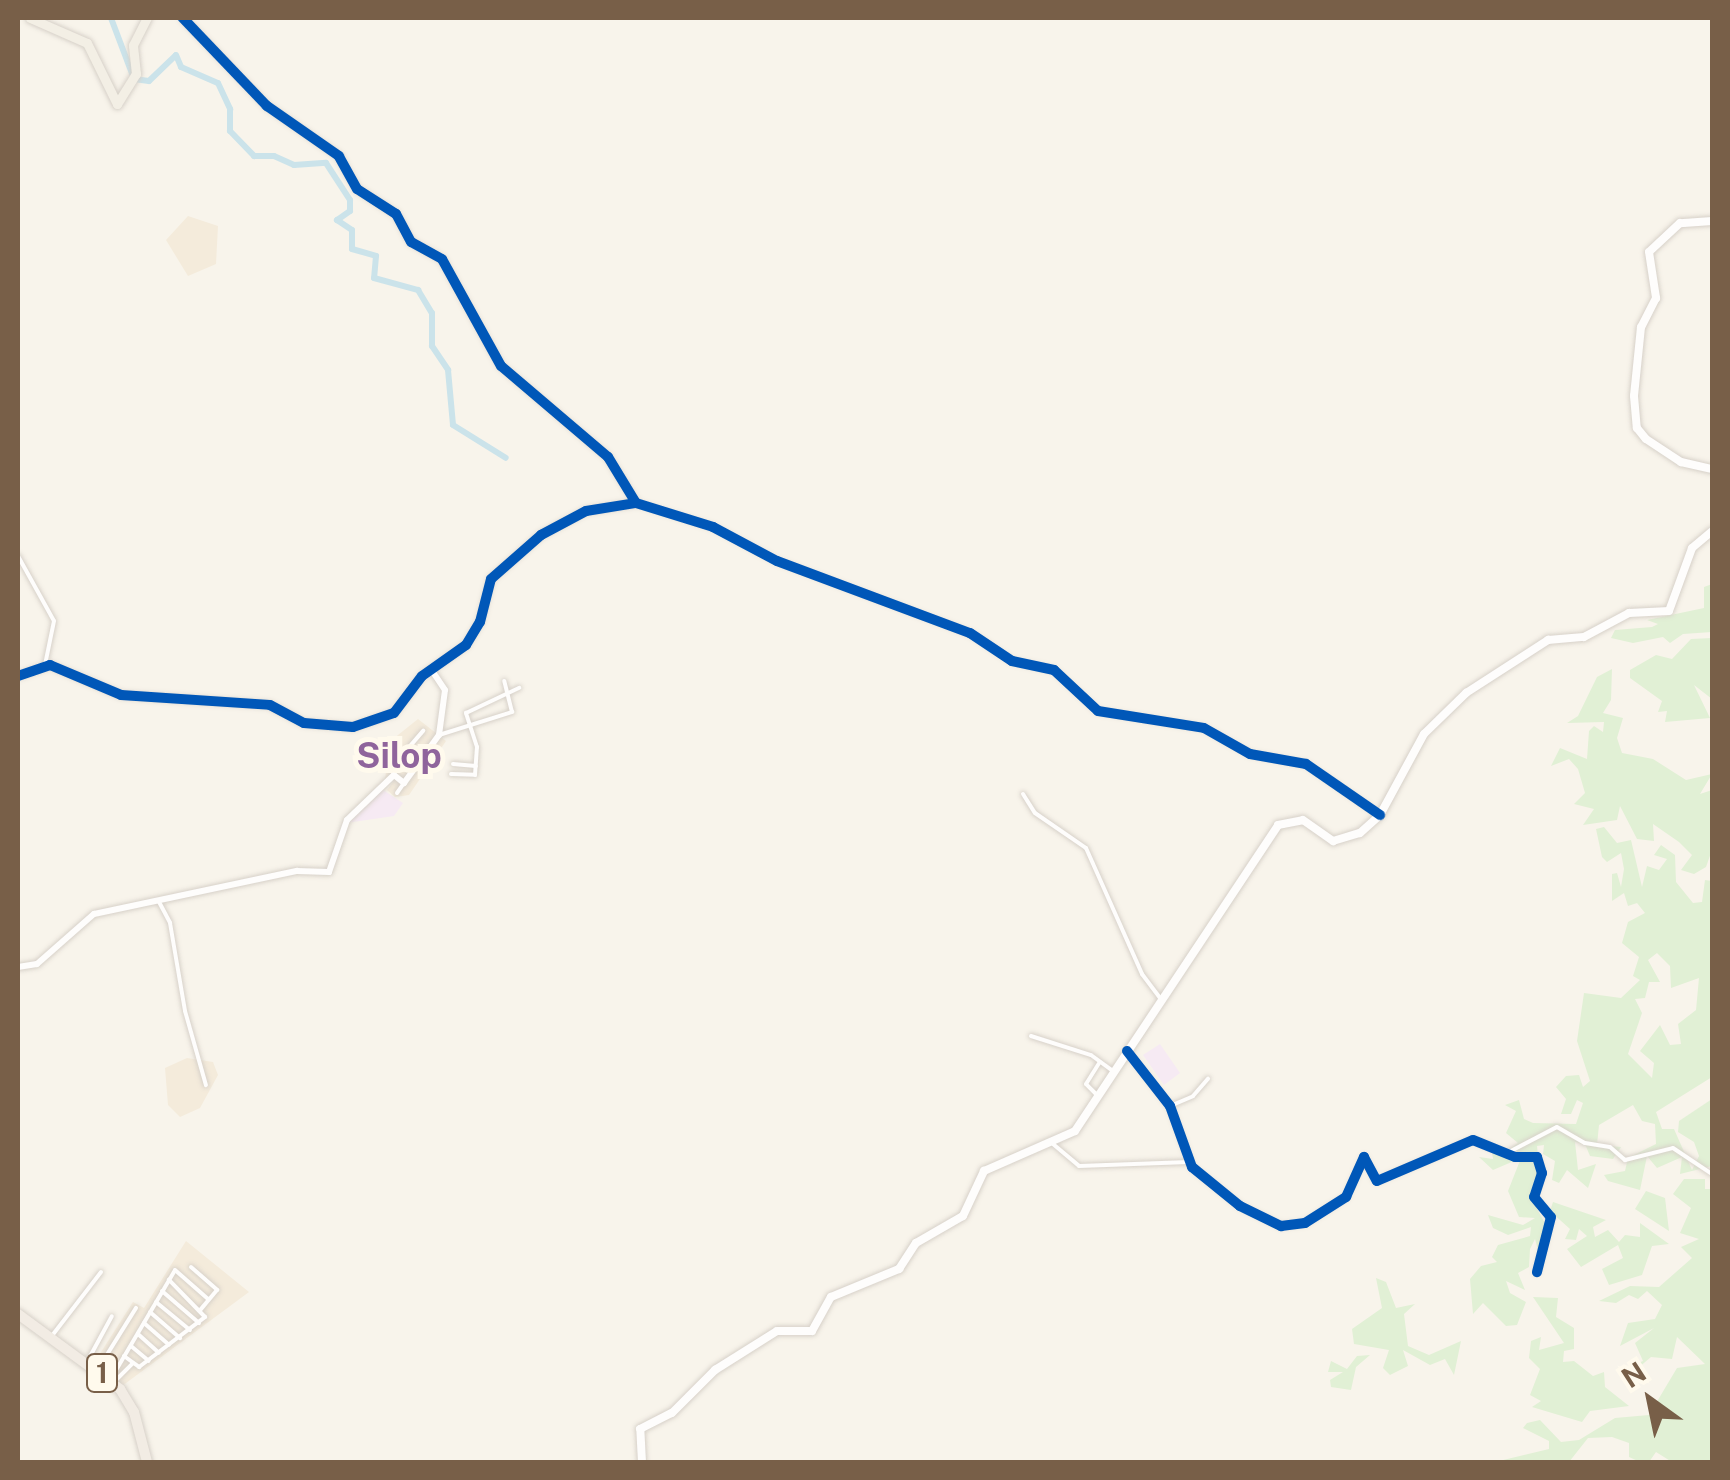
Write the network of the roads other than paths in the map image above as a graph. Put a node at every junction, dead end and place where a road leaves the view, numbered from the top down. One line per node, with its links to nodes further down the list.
1 (30, 18): 2 (main road)
2 (147, 18)
3 (183, 18): 6 (street)
4 (1712, 221): 5 (main road)
5 (1712, 469)
6 (636, 503): 10 (street); 33 (street)
7 (1712, 531): 33 (main road)
8 (18, 556): 9 (street)
9 (45, 664): 10 (street); 11 (street)
10 (432, 671): 19 (street)
11 (18, 676)
12 (504, 681): 14 (street)
13 (520, 688): 14 (street)
14 (509, 693): 15 (street); 16 (street)
15 (487, 704): 16 (street); 17 (street)
16 (493, 718): 17 (street)
17 (470, 726): 19 (street); 25 (street)
18 (423, 731): 20 (street)
19 (438, 736): 21 (street)
20 (417, 738): 21 (street); 22 (street)
21 (430, 748): 26 (street)
22 (400, 756): 26 (street); 28 (street)
23 (454, 764): 24 (street)
24 (462, 765): 25 (street); 29 (street)
25 (476, 766): 29 (street)
26 (413, 771): 30 (street)
27 (450, 774): 29 (street)
28 (394, 775): 30 (street); 34 (street)
29 (460, 775)
30 (404, 783): 31 (street)
31 (397, 792)
32 (1023, 794): 36 (street)
33 (1380, 815): 36 (main road)
34 (157, 898): 35 (street); 42 (street)
35 (18, 968)
36 (1160, 998): 38 (main road)
37 (1031, 1036): 39 (street)
38 (1127, 1051): 40 (main road); 44 (street)
39 (1100, 1062): 40 (street); 43 (street)
40 (1114, 1072): 43 (main road)
41 (1208, 1079): 44 (street)
42 (206, 1085)
43 (1099, 1097): 45 (main road)
44 (1170, 1106): 47 (street)
45 (1050, 1141): 47 (street); 77 (main road)
46 (1503, 1152): 47 (street); 48 (street); 51 (street)
47 (1189, 1162)
48 (1712, 1174)
49 (191, 1268): 54 (street)
50 (101, 1272): 65 (street)
51 (1537, 1272)
52 (169, 1280): 53 (street); 54 (street); 57 (street)
53 (162, 1291): 55 (street); 62 (street)
54 (208, 1299): 57 (street)
55 (156, 1302): 58 (street); 63 (street)
56 (136, 1308): 74 (street)
57 (200, 1308): 62 (street)
58 (150, 1312): 61 (street); 66 (street)
59 (18, 1314): 65 (highway, 1)
60 (112, 1316): 72 (street)
61 (144, 1323): 64 (street); 68 (street)
62 (199, 1323): 63 (street)
63 (190, 1330): 66 (street)
64 (138, 1334): 67 (street); 69 (street)
65 (51, 1336): 72 (highway, 1)
66 (180, 1338): 68 (street)
67 (131, 1346): 70 (street); 71 (street)
68 (169, 1346): 69 (street)
69 (159, 1353): 71 (street)
70 (124, 1356): 73 (street); 75 (street)
71 (149, 1361): 73 (street)
72 (87, 1362): 74 (highway, 1)
73 (132, 1363): 75 (street)
74 (98, 1370): 75 (highway, 1)
75 (115, 1377): 76 (highway, 1)
76 (146, 1462)
77 (642, 1462)

